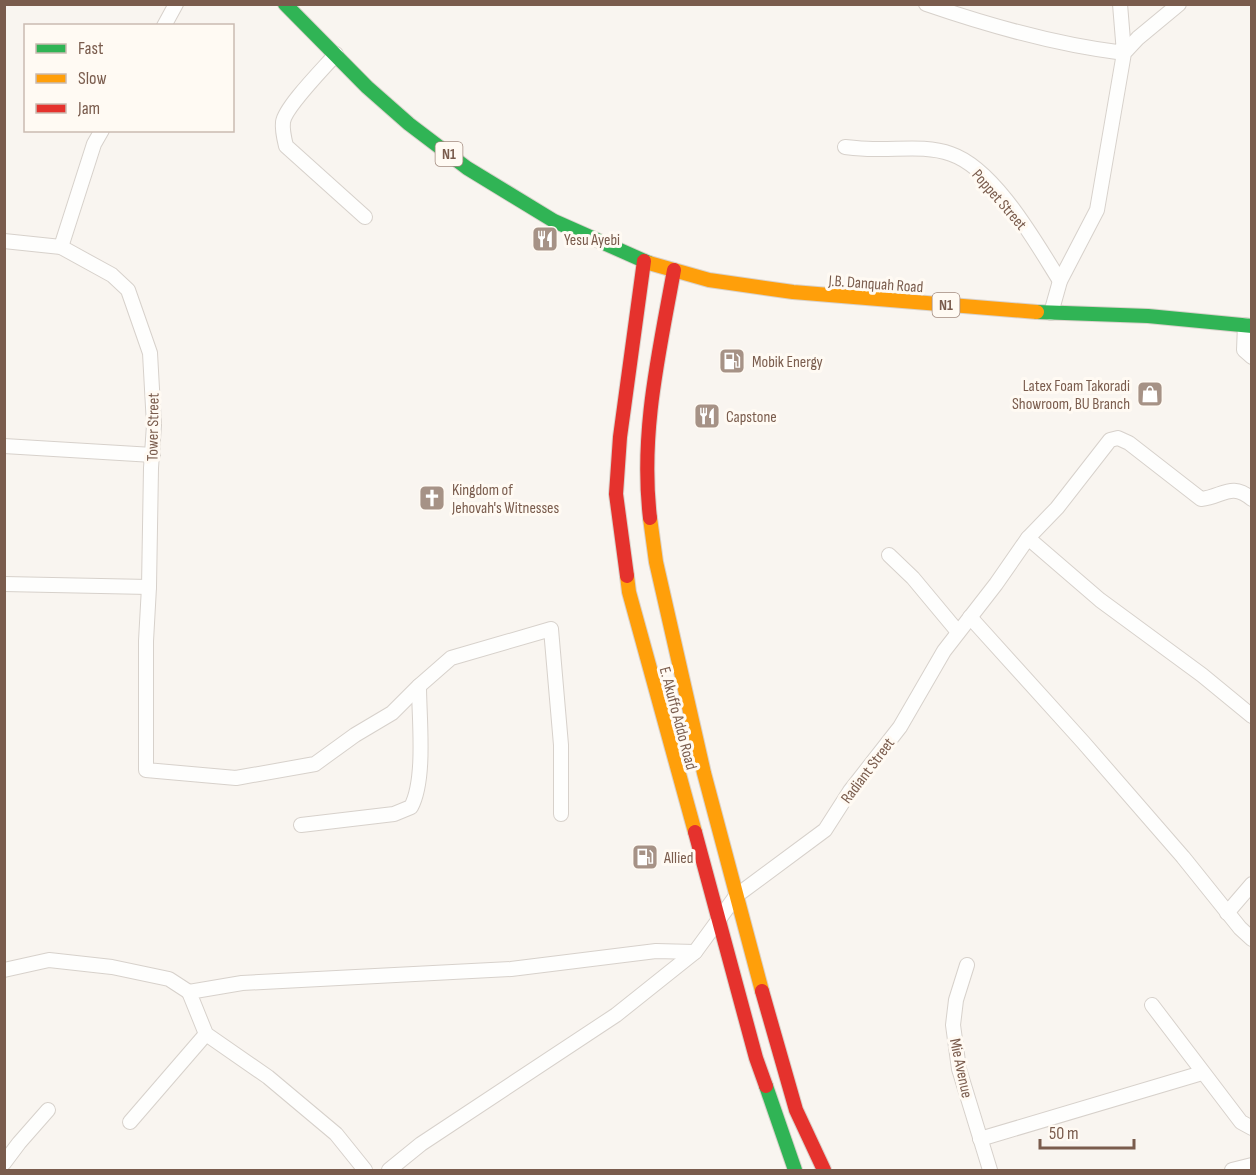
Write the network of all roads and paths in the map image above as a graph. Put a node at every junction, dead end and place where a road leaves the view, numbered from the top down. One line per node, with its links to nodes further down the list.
1 (176, 4): 6 (street)
2 (285, 4): 8 (main road, N1)
3 (926, 4): 7 (street)
4 (1120, 4): 7 (street)
5 (1179, 4): 7 (street)
6 (165, 24)
7 (1124, 53): 16 (street)
8 (336, 54): 11 (street); 14 (main road, N1)
9 (101, 132): 13 (street)
10 (845, 147): 16 (street, Poppet Street)
11 (365, 217)
12 (4, 241): 13 (street)
13 (61, 247): 21 (street, Tower Street)
14 (644, 261): 15 (main road, J.B. Danquah Road / N1); 36 (main road, E. Akuffo Addo Road)
15 (674, 270): 17 (main road, J.B. Danquah Road / N1); 34 (main road, E. Akuffo Addo Road)
16 (1060, 281): 17 (street)
17 (1051, 313): 18 (main road, J.B. Danquah Road / N1)
18 (1248, 326): 19 (street)
19 (1251, 357)
20 (4, 446): 21 (street)
21 (153, 455): 26 (street, Tower Street)
22 (1251, 500): 23 (street, Radiant Street)
23 (1028, 538): 27 (street, Radiant Street); 30 (street)
24 (889, 555): 28 (street)
25 (4, 584): 26 (street)
26 (149, 587): 29 (street, Tower Street)
27 (970, 617): 28 (street, Radiant Street); 35 (street)
28 (958, 632): 34 (street, Radiant Street)
29 (419, 686): 31 (street); 32 (street)
30 (1251, 716)
31 (561, 814)
32 (302, 825)
33 (1251, 884): 35 (street)
34 (736, 896): 36 (street, Radiant Street); 55 (main road, E. Akuffo Addo Road)
35 (1227, 913): 37 (street)
36 (718, 922): 39 (street, Radiant Street); 54 (main road, E. Akuffo Addo Road)
37 (1246, 929): 38 (street)
38 (1251, 939)
39 (695, 952): 42 (street); 53 (street, Radiant Street)
40 (967, 965): 49 (street, Mie Avenue)
41 (4, 970): 42 (street)
42 (189, 992): 44 (street)
43 (1152, 1005): 45 (street)
44 (206, 1034): 47 (street); 52 (street)
45 (1202, 1073): 48 (street); 49 (street)
46 (48, 1110): 50 (street)
47 (130, 1122)
48 (1251, 1128)
49 (980, 1139): 56 (street, Mie Avenue)
50 (4, 1163)
51 (1251, 1166): 57 (street)
52 (365, 1170)
53 (389, 1170)
54 (795, 1170)
55 (824, 1170)
56 (990, 1170)
57 (1232, 1170)

